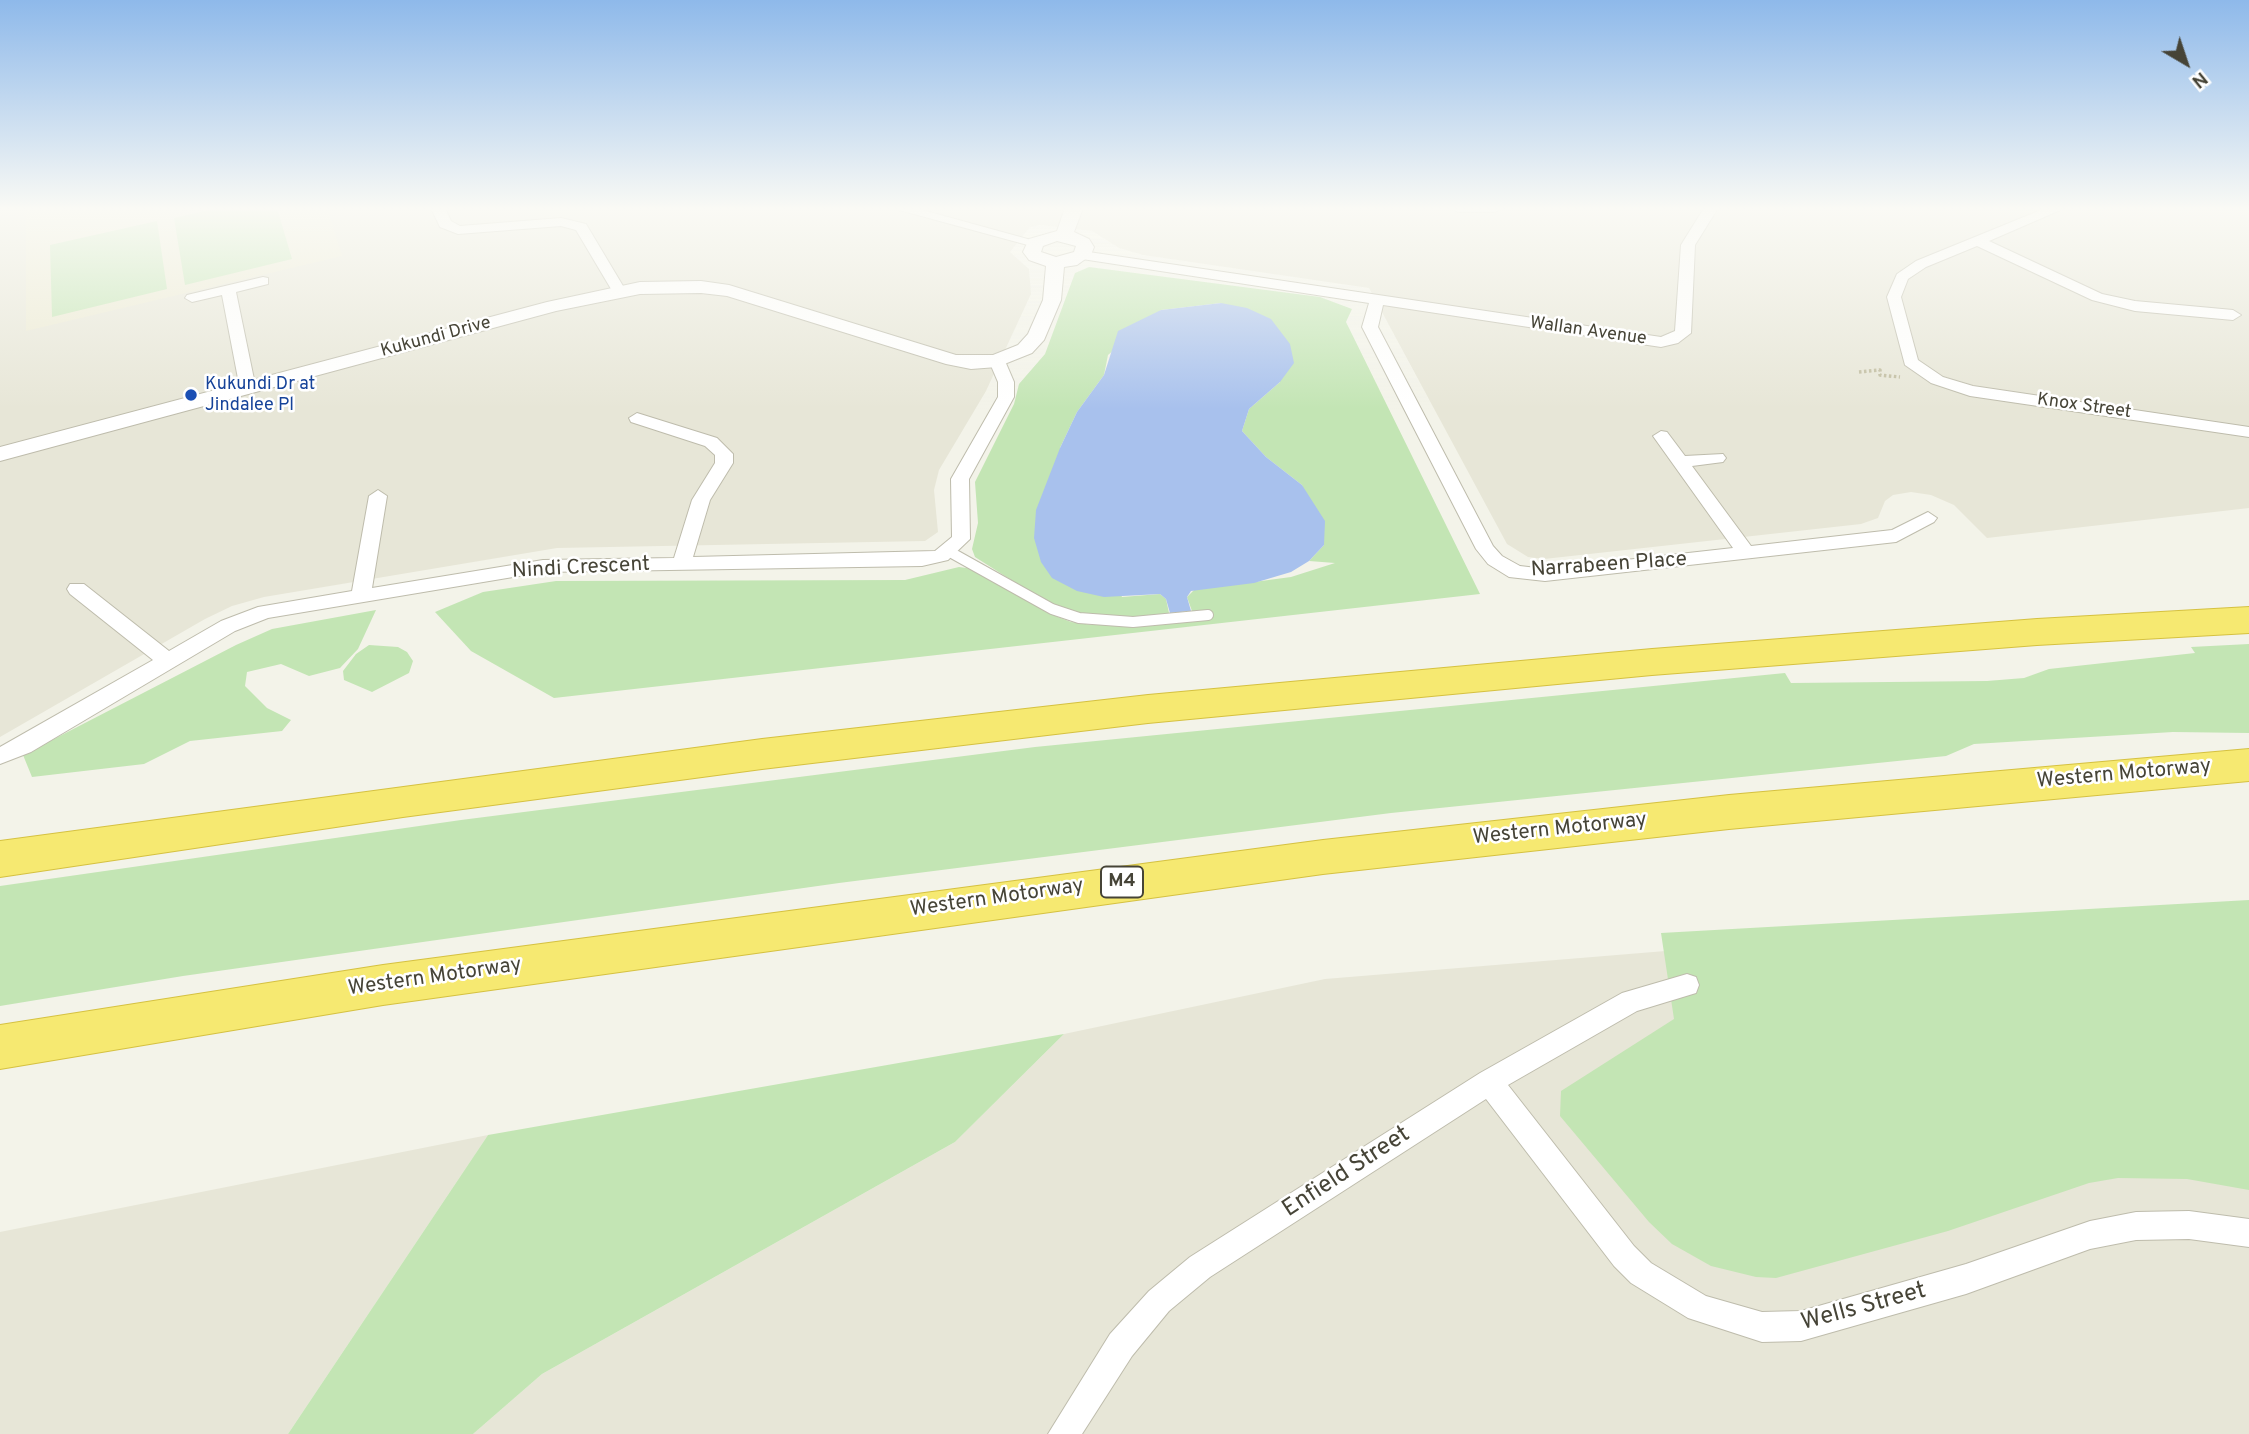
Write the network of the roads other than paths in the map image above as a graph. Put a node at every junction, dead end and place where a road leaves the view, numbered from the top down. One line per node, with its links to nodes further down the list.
1 (609, 275): 9 (street)
2 (1054, 275): 13 (street, Kukundi Drive)
3 (1210, 275): 11 (street, Wallan Avenue)
4 (1687, 275): 11 (street, Wallan Avenue)
5 (1907, 275): 16 (street, Knox Street)
6 (2050, 275): 12 (street)
7 (263, 281): 8 (street)
8 (228, 290): 10 (street); 14 (street)
9 (618, 291): 13 (street, Kukundi Drive); 14 (street, Kukundi Drive)
10 (192, 298)
11 (1377, 301): 24 (street, Narrabeen Place)
12 (2233, 315)
13 (997, 361): 23 (street)
14 (248, 388): 18 (street, Kukundi Drive)
15 (637, 418): 25 (street)
16 (2249, 432)
17 (1661, 436): 20 (street)
18 (0, 454)
19 (1717, 458): 20 (street)
20 (1680, 462): 24 (street)
21 (378, 496): 27 (street)
22 (1928, 518): 24 (street, Narrabeen Place)
23 (950, 552): 25 (street, Nindi Crescent); 28 (lane)
24 (1746, 554)
25 (681, 565): 27 (street, Nindi Crescent)
26 (77, 589): 30 (street)
27 (361, 596): 30 (street, Nindi Crescent)
28 (1208, 615)
29 (2249, 620): 33 (highway)
30 (168, 661): 31 (street, Nindi Crescent)
31 (0, 756)
32 (2249, 765): 35 (highway, Western Motorway / M4)
33 (0, 859)
34 (1687, 985): 36 (street, Enfield Street)
35 (0, 1047)
36 (1489, 1082): 37 (street, Wells Street); 38 (street, Enfield Street)
37 (2249, 1233)
38 (1064, 1434)

